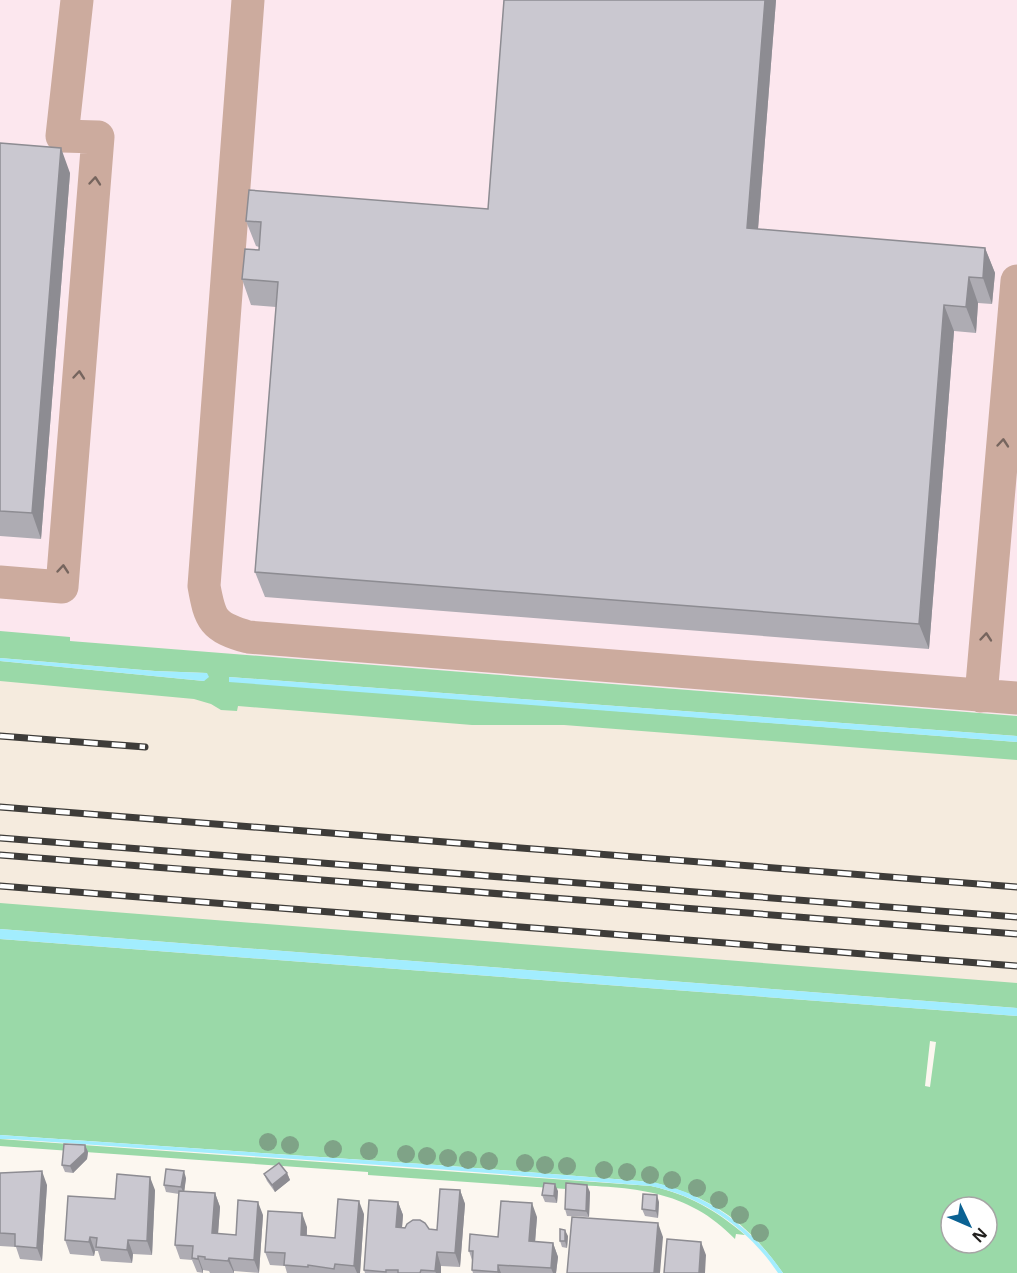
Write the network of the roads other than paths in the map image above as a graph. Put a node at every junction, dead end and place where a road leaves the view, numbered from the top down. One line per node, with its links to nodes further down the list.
1 (77, 0): 4 (lane, one-way to 1)
2 (248, 0): 5 (lane)
3 (1017, 281): 5 (lane, one-way to 3)
4 (0, 582)
5 (981, 696): 6 (lane)
6 (1017, 698)

